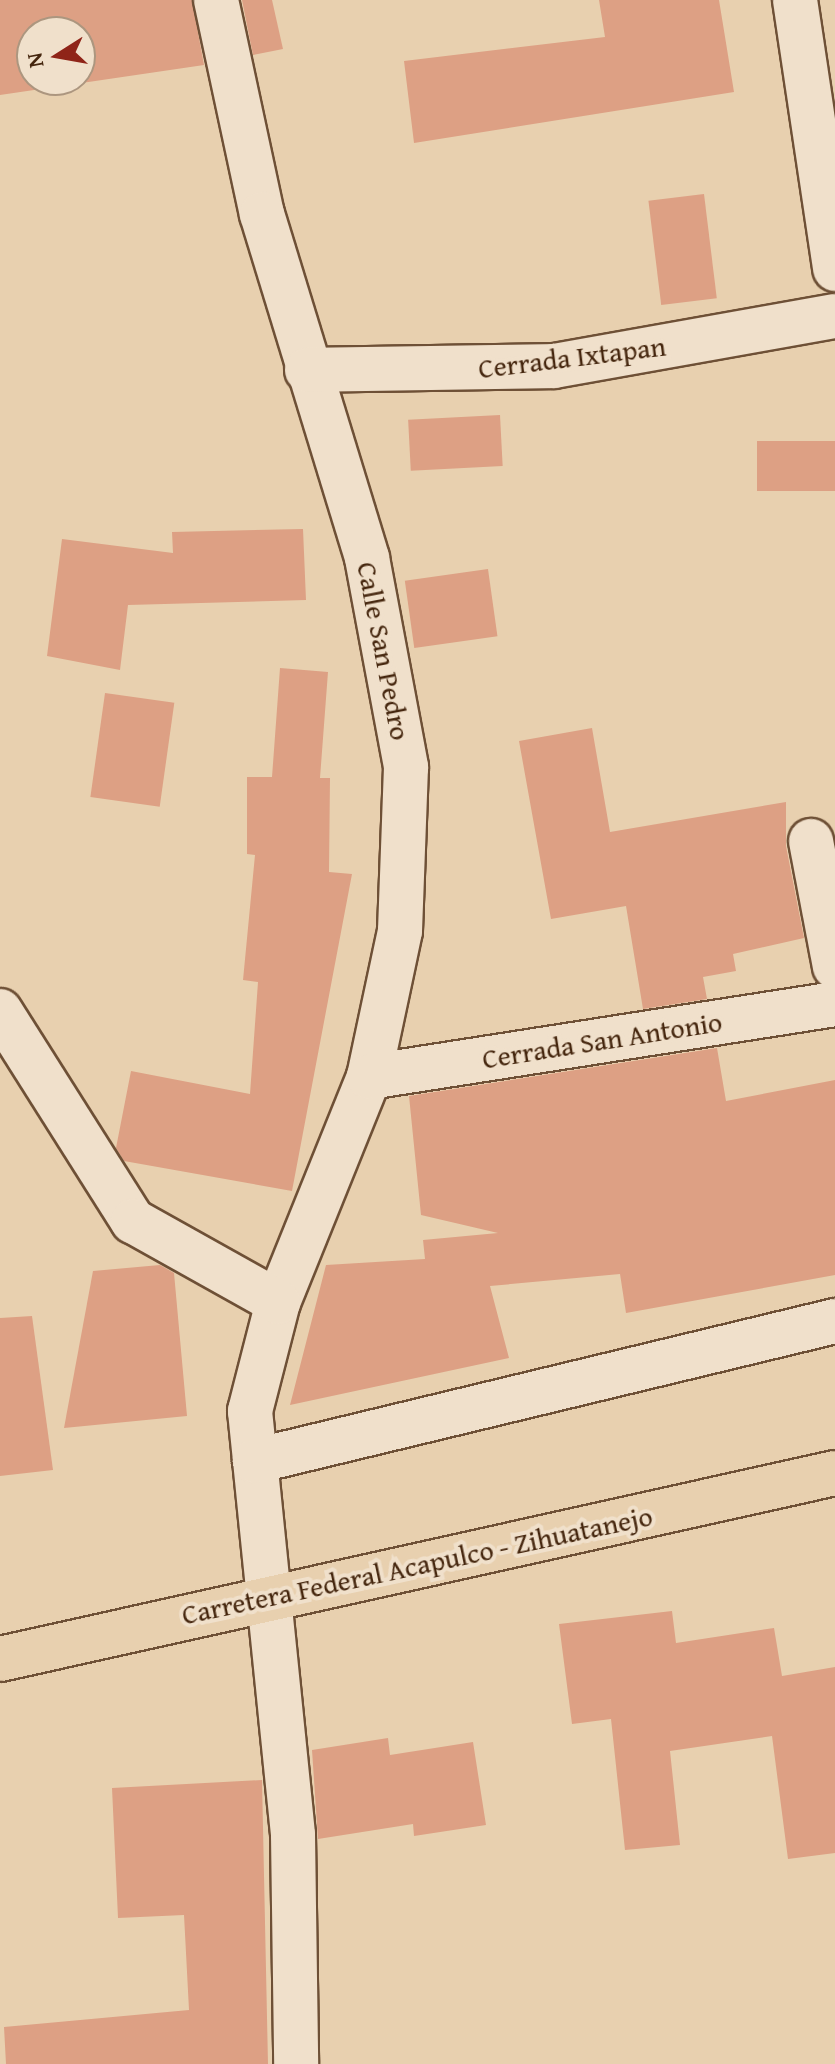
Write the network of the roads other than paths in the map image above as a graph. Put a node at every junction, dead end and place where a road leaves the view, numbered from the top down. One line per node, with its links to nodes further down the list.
1 (216, 0): 5 (street, Calle San Pedro)
2 (795, 0): 3 (street)
3 (835, 269)
4 (835, 316): 5 (street, Cerrada Ixtapan)
5 (307, 370): 10 (street, Calle San Pedro)
6 (811, 841): 7 (street)
7 (835, 967)
8 (835, 1004): 10 (street, Cerrada San Antonio)
9 (0, 1011): 11 (street)
10 (369, 1077): 11 (street, Calle San Pedro)
11 (278, 1302): 13 (street, Calle San Pedro)
12 (835, 1321): 13 (street)
13 (255, 1461): 15 (street, Calle San Pedro)
14 (835, 1473): 15 (main road, Carretera Federal Acapulco - Zihuatanejo)
15 (266, 1597): 16 (main road, Carretera Federal Acapulco - Zihuatanejo); 17 (street, Calle San Pedro)
16 (0, 1659)
17 (296, 2064)

